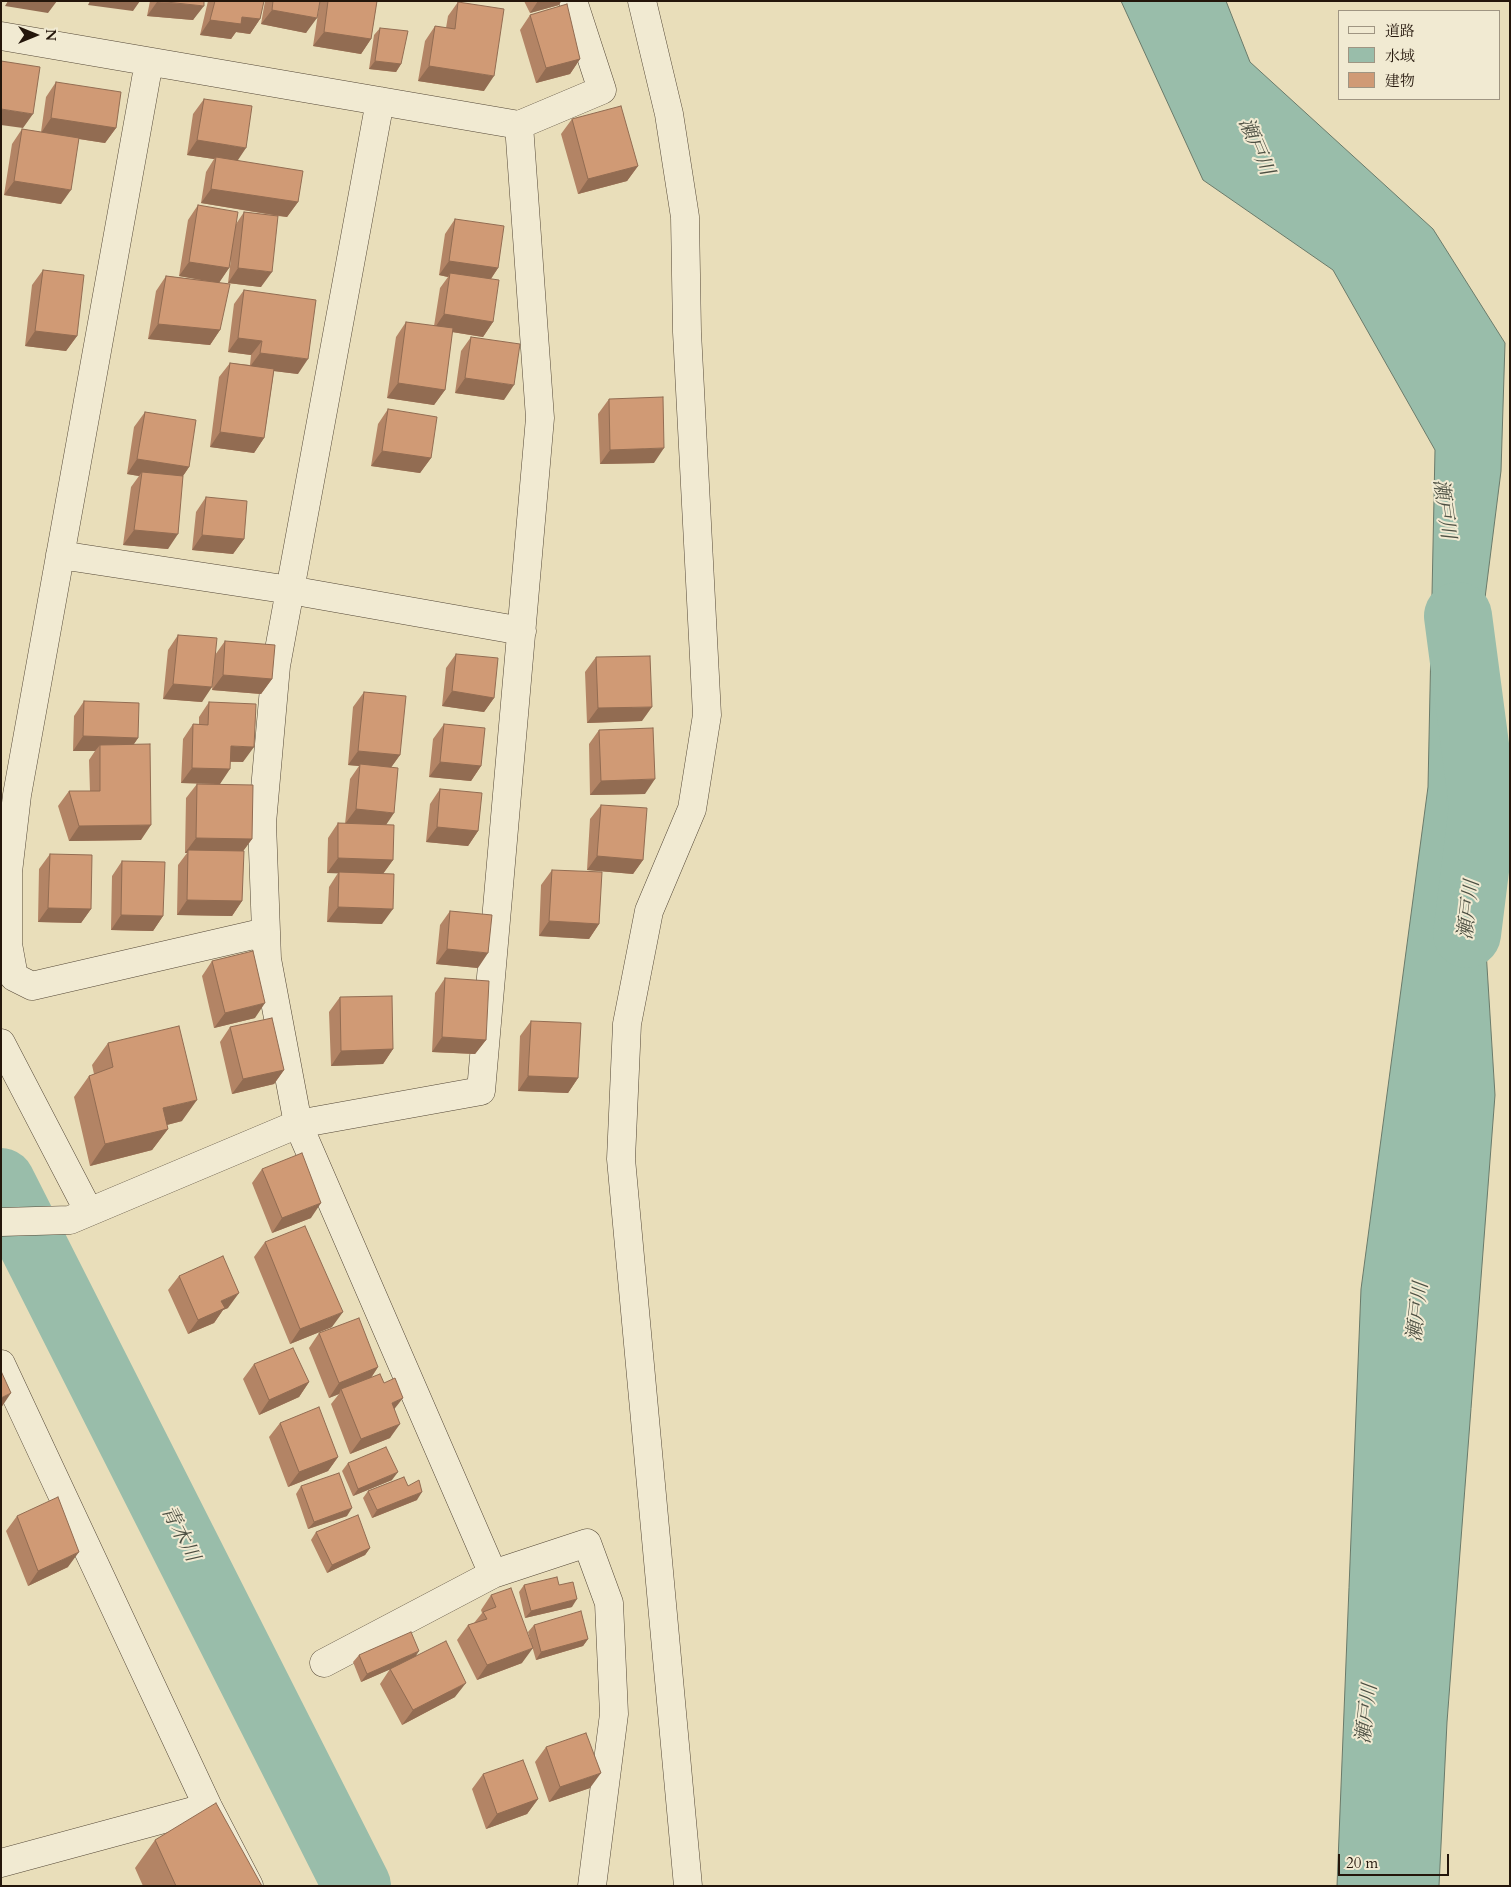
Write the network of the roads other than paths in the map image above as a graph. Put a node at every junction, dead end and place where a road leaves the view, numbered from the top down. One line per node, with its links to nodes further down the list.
1 (573, 1): 6 (street)
2 (642, 1): 22 (street)
3 (1, 36): 4 (street)
4 (149, 62): 5 (street); 7 (street)
5 (380, 102): 6 (street); 8 (street)
6 (519, 125): 9 (street)
7 (60, 555): 8 (street); 10 (street)
8 (290, 590): 9 (street); 10 (street)
9 (522, 631): 12 (street)
10 (266, 932): 12 (street)
11 (1, 1043): 13 (street)
12 (298, 1124): 13 (street); 16 (street)
13 (80, 1216): 14 (street)
14 (1, 1222)
15 (1, 1364): 18 (street)
16 (493, 1574): 17 (street); 21 (street)
17 (324, 1663)
18 (208, 1807): 19 (street); 20 (street)
19 (1, 1863)
20 (250, 1886)
21 (592, 1886)
22 (688, 1886)

